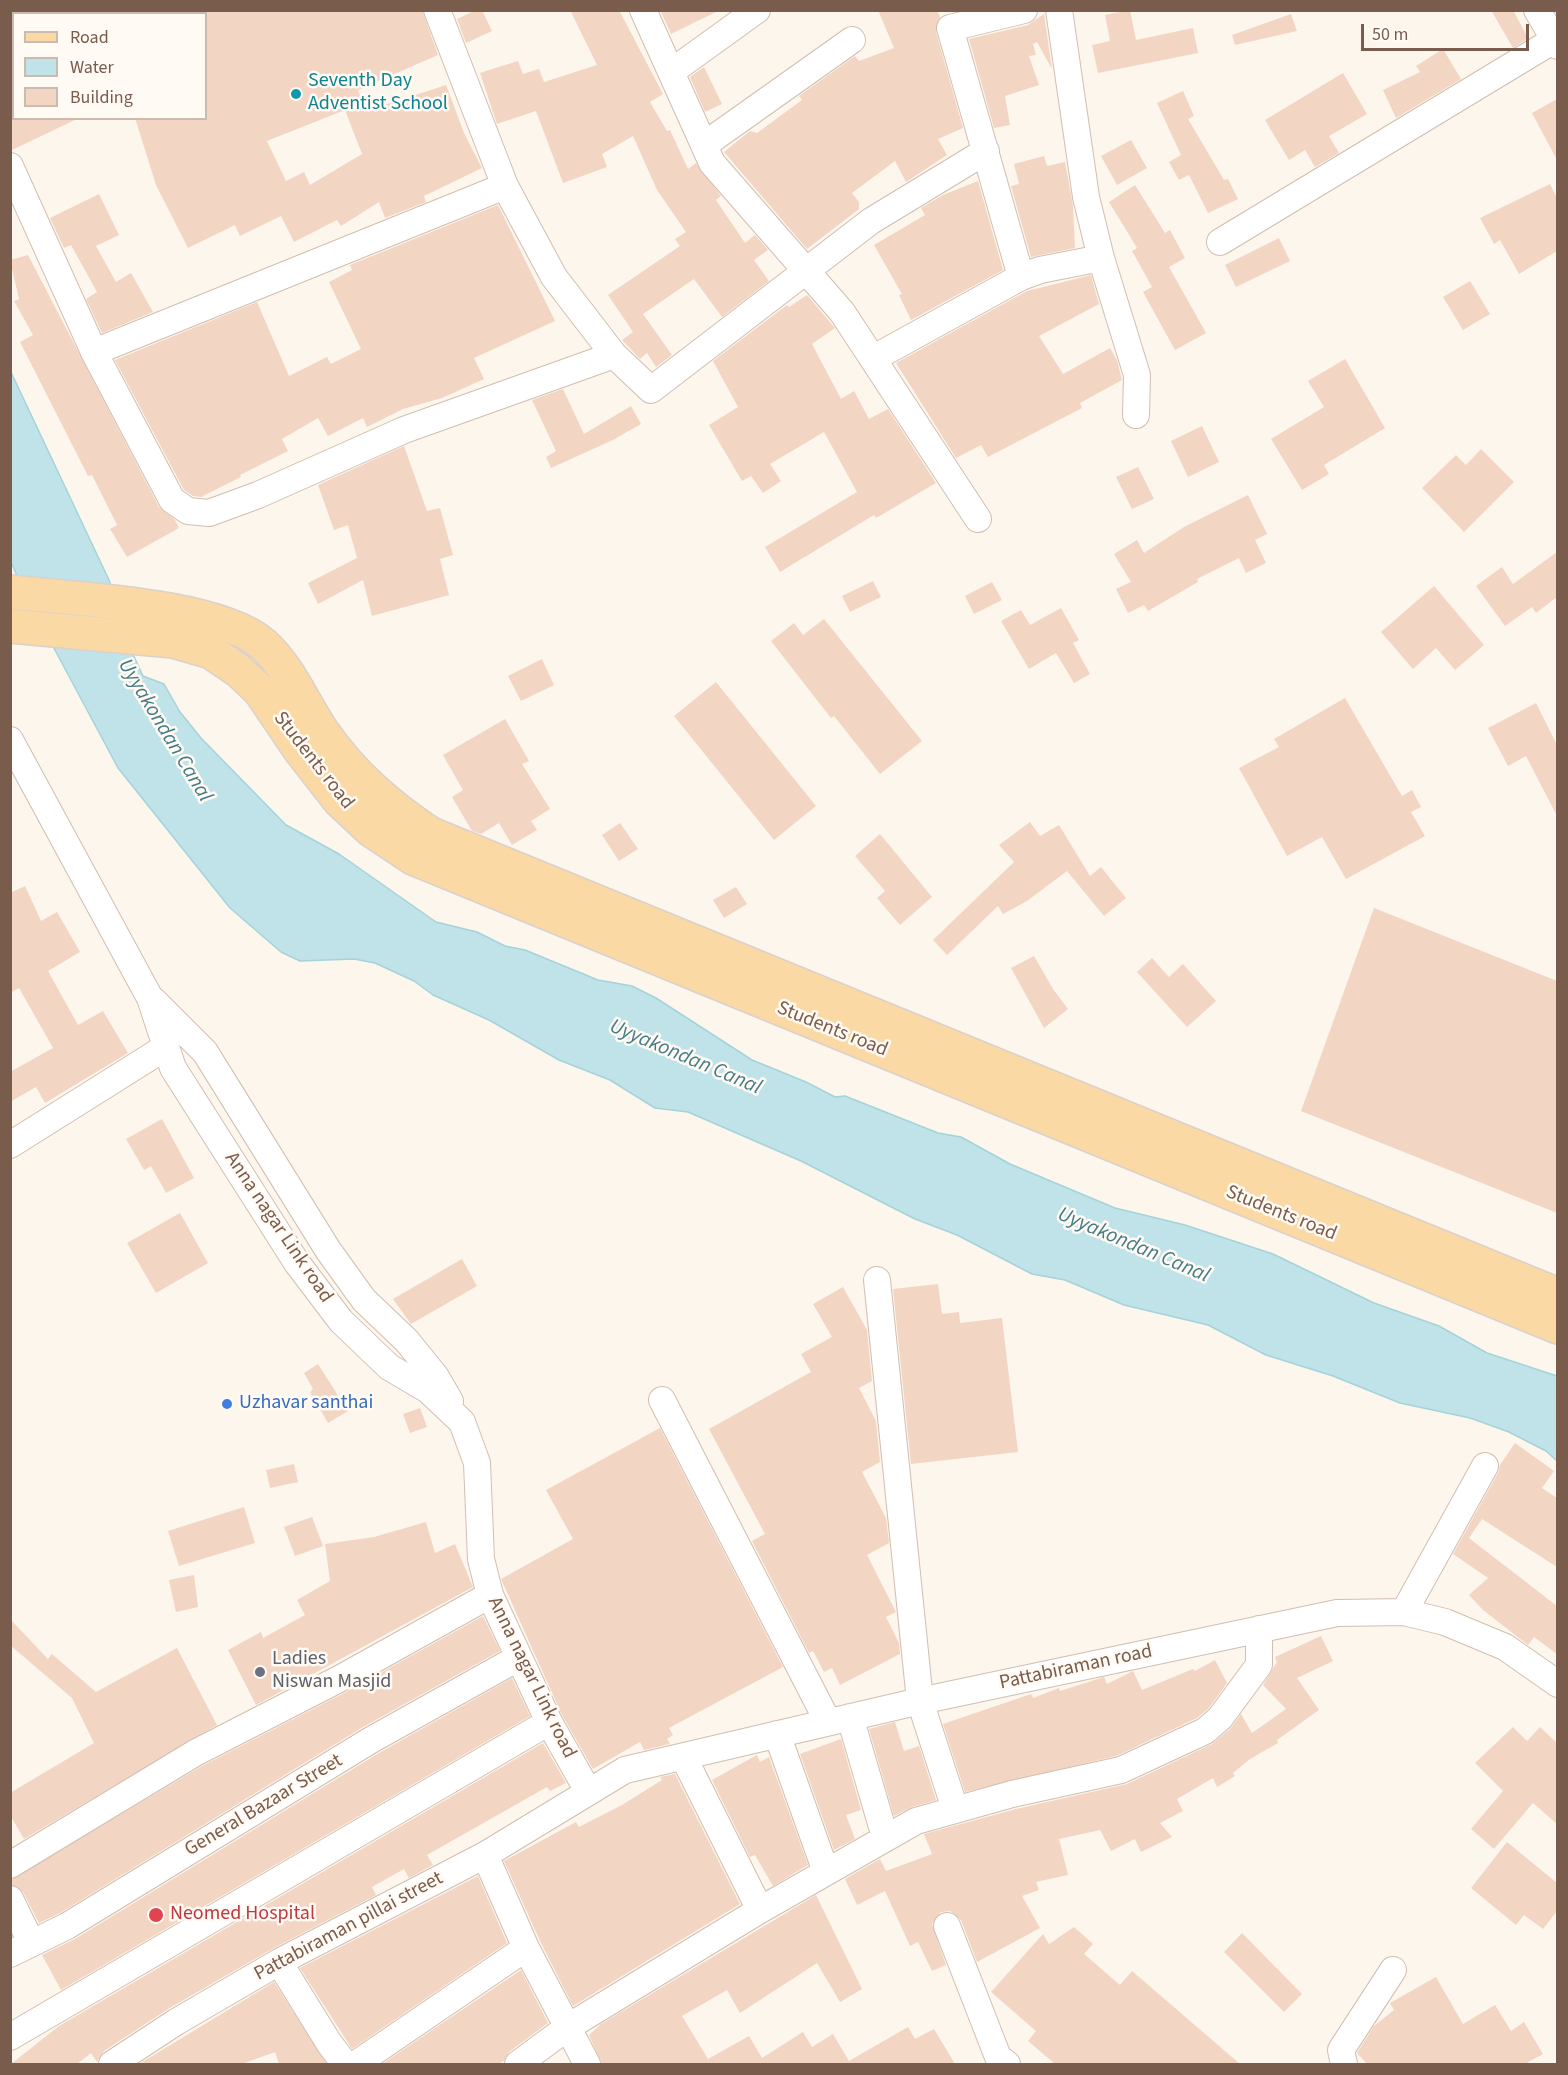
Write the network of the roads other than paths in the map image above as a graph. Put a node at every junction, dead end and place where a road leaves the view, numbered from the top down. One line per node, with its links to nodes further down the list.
1 (437, 10): 14 (street)
2 (643, 10): 10 (street)
3 (757, 10): 10 (street)
4 (1024, 10): 7 (street)
5 (1059, 10): 16 (street)
6 (1537, 10): 9 (street)
7 (947, 20): 12 (street)
8 (852, 40): 11 (street)
9 (1556, 43): 15 (street)
10 (671, 72): 11 (street)
11 (704, 145): 17 (street)
12 (986, 152): 17 (street); 18 (street)
13 (10, 166): 19 (street)
14 (505, 186): 19 (street); 20 (street)
15 (1220, 242)
16 (1101, 258): 18 (street); 22 (street)
17 (807, 272): 20 (street); 21 (street)
18 (1021, 277): 21 (street)
19 (94, 352): 20 (street)
20 (614, 355)
21 (874, 358): 23 (street)
22 (1136, 415)
23 (978, 519)
24 (10, 592): 31 (main road)
25 (10, 626): 32 (main road, Students road)
26 (10, 740): 27 (street, Anna nagar Link road)
27 (150, 998): 28 (street, Anna nagar Link road); 34 (street)
28 (166, 1047): 29 (street); 34 (street, Anna nagar Link road)
29 (10, 1145)
30 (877, 1280): 41 (street)
31 (1557, 1295)
32 (1557, 1328)
33 (662, 1400): 42 (street)
34 (462, 1422): 36 (street, Anna nagar Link road)
35 (1485, 1466): 37 (street)
36 (490, 1595): 39 (street, Anna nagar Link road); 50 (street)
37 (1404, 1612): 38 (street, Pattabiraman road); 40 (street, Pattabiraman road)
38 (1259, 1629): 41 (street, Pattabiraman road); 47 (street)
39 (518, 1658): 43 (street, Anna nagar Link road); 55 (street, General Bazaar Street)
40 (1557, 1684)
41 (920, 1701): 42 (street, Pattabiraman road); 47 (street)
42 (839, 1720): 44 (street, Pattabiraman road); 48 (street)
43 (549, 1722): 46 (street, Anna nagar Link road); 60 (street)
44 (777, 1734): 45 (street, Pattabiraman road); 51 (street)
45 (684, 1758): 46 (street, Pattabiraman road); 53 (street)
46 (588, 1791): 49 (street, Pattabiraman pillai street)
47 (955, 1809): 48 (street)
48 (885, 1837): 51 (street)
49 (485, 1855): 56 (street); 57 (street, Pattabiraman pillai street)
50 (10, 1865)
51 (826, 1872): 53 (street)
52 (10, 1899): 55 (street)
53 (760, 1910): 59 (street)
54 (947, 1926): 61 (street)
55 (21, 1948)
56 (526, 1948): 59 (street); 64 (street)
57 (279, 1962): 62 (street, Pattabiraman pillai street); 63 (street)
58 (1393, 1970): 67 (street)
59 (568, 2027): 65 (street); 66 (street)
60 (10, 2037)
61 (996, 2062)
62 (112, 2064)
63 (345, 2064)
64 (356, 2064)
65 (518, 2064)
66 (587, 2064)
67 (1344, 2064)

